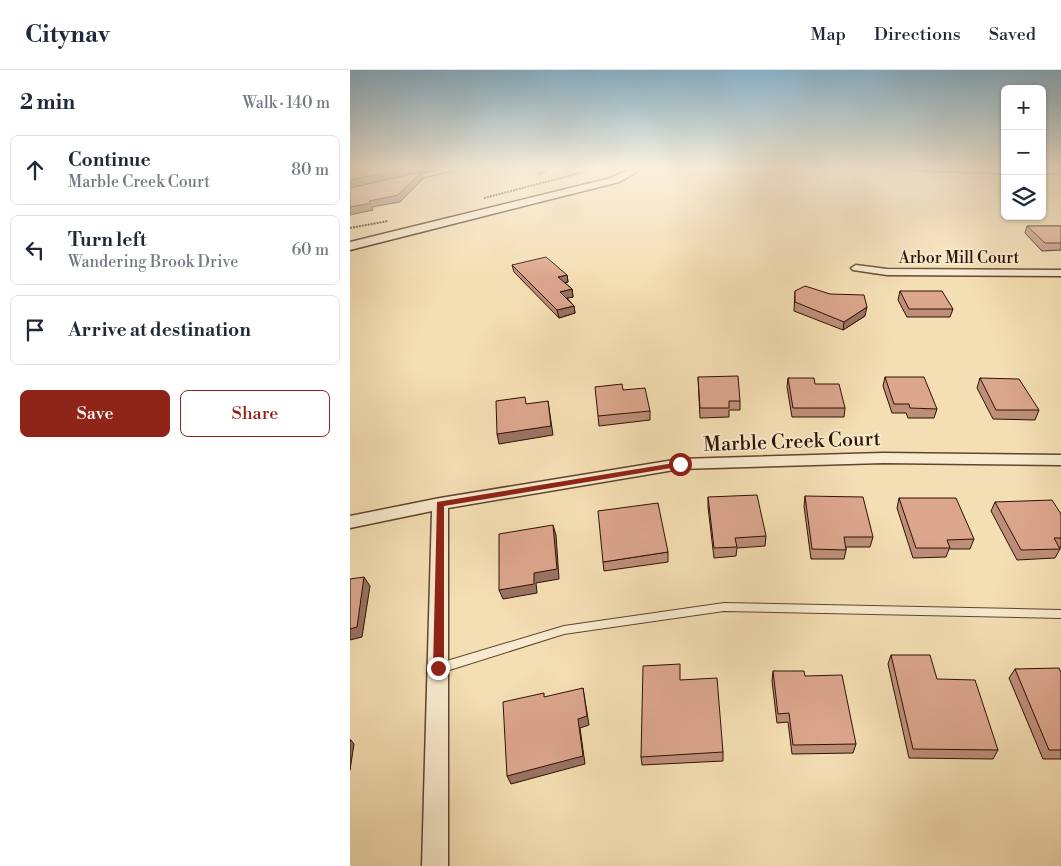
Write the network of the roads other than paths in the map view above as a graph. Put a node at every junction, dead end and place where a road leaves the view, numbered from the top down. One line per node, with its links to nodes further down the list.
1 (514, 205): 2 (street)
2 (350, 246)
3 (856, 268): 4 (street, Arbor Mill Court)
4 (1061, 273)
5 (1061, 460): 6 (street, Marble Creek Court)
6 (440, 504): 7 (street, Marble Creek Court); 9 (street)
7 (350, 522)
8 (1061, 614): 9 (lane)
9 (438, 668): 10 (street)
10 (435, 866)

